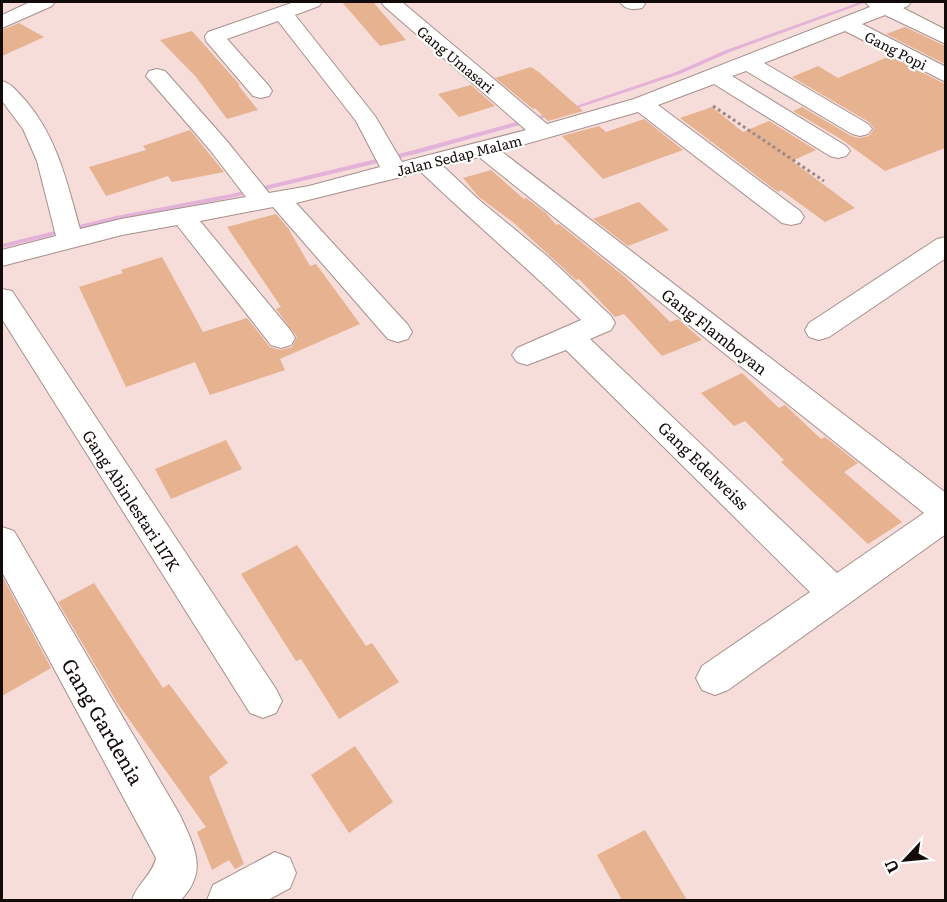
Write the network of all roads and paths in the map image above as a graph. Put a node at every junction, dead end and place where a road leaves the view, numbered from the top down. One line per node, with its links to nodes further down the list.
1 (45, 2): 6 (street)
2 (312, 2): 5 (street)
3 (391, 2): 17 (street, Gang Umasari)
4 (885, 3): 7 (street, Jalan Sedap Malam); 8 (street)
5 (281, 11): 15 (street); 21 (street)
6 (2, 22)
7 (846, 24): 9 (street, Jalan Sedap Malam); 12 (street, Gang Popi)
8 (945, 38)
9 (746, 62): 10 (street, Jalan Sedap Malam); 18 (street)
10 (715, 75): 13 (street, Jalan Sedap Malam); 20 (street)
11 (157, 76): 24 (street)
12 (945, 76)
13 (685, 87): 16 (street, Jalan Sedap Malam); 23 (path)
14 (2, 88): 27 (street)
15 (261, 91)
16 (642, 104): 17 (street, Jalan Sedap Malam); 26 (street)
17 (533, 124): 19 (street, Jalan Sedap Malam)
18 (860, 129)
19 (484, 149): 22 (street, Jalan Sedap Malam); 36 (street, Gang Flamboyan)
20 (838, 151)
21 (389, 162): 22 (street, Jalan Sedap Malam); 24 (street, Jalan Sedap Malam)
22 (427, 164): 33 (street)
23 (824, 181)
24 (263, 196): 25 (street, Jalan Sedap Malam); 32 (street)
25 (183, 216): 27 (street, Jalan Sedap Malam); 34 (street)
26 (791, 217)
27 (68, 232): 29 (street, Jalan Sedap Malam)
28 (945, 245): 31 (street)
29 (2, 258)
30 (2, 298): 40 (street, Gang Abinlestari 117K)
31 (819, 330)
32 (398, 332)
33 (570, 337): 35 (street); 38 (street, Gang Edelweiss)
34 (281, 338)
35 (527, 355)
36 (945, 514): 38 (street)
37 (2, 541): 42 (street, Gang Gardenia)
38 (836, 594): 39 (street)
39 (715, 678)
40 (263, 701)
41 (275, 873): 43 (street)
42 (156, 900)
43 (228, 900)

